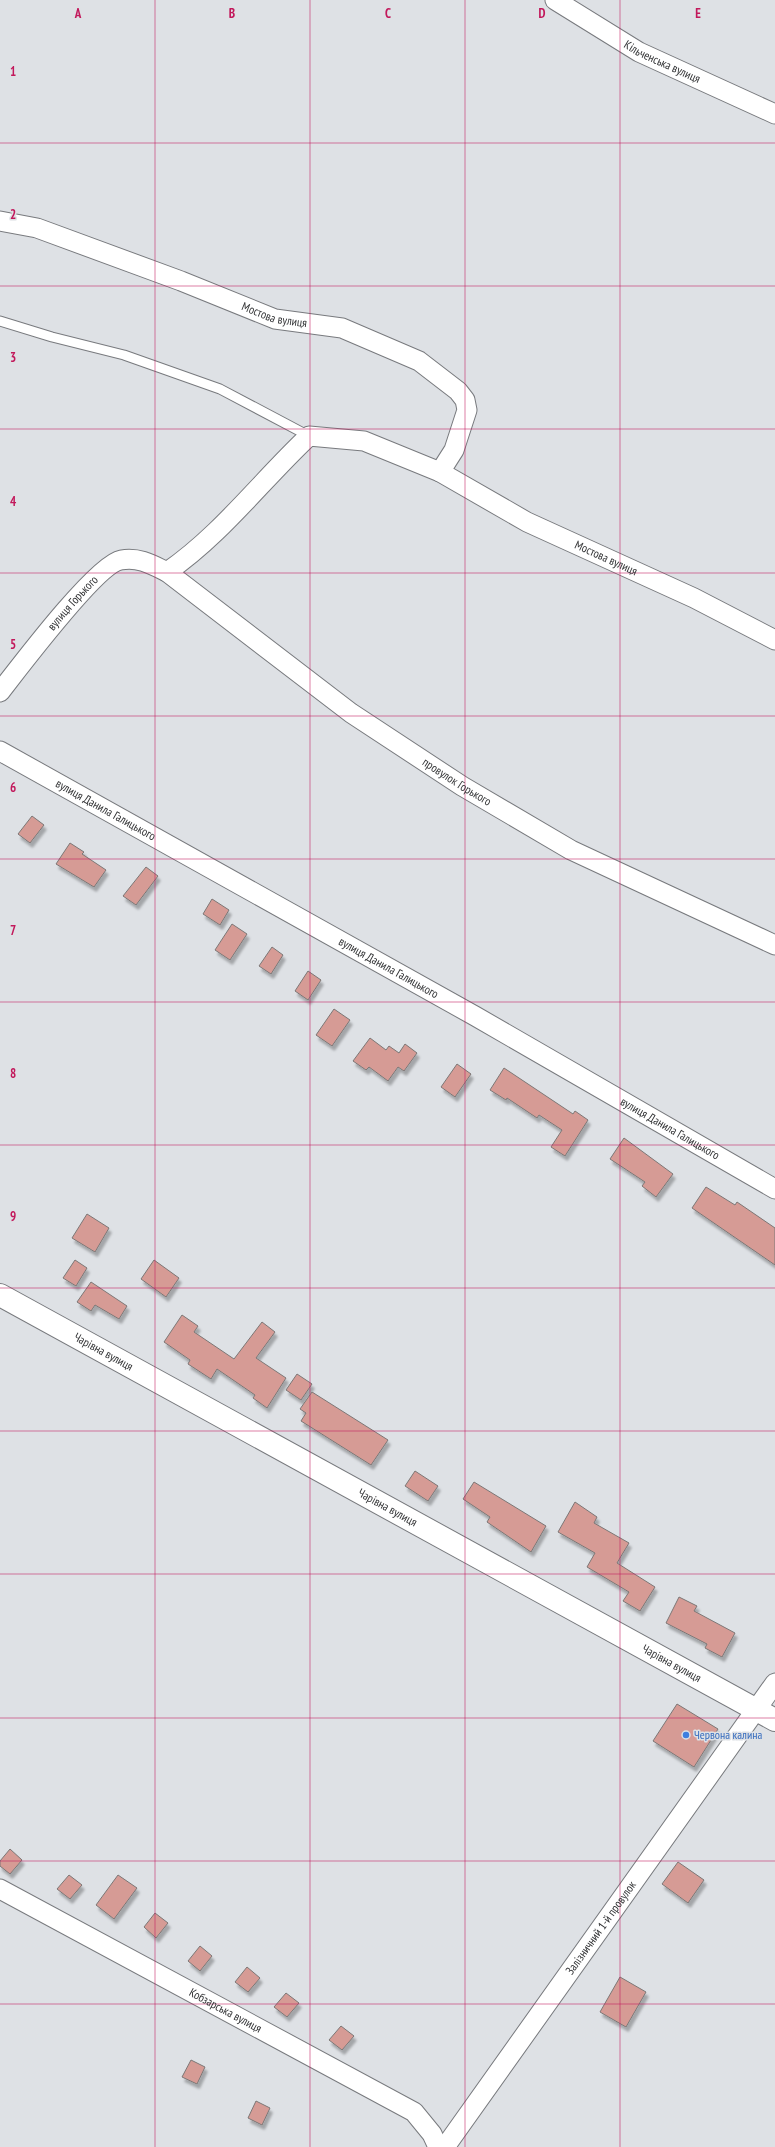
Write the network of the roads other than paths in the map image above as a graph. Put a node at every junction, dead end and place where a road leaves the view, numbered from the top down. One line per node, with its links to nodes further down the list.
1 (555, 0): 2 (street, Кільченська вулиця)
2 (775, 114)
3 (0, 221): 6 (street, Мостова вулиця)
4 (0, 321): 5 (lane, Мостова вулиця)
5 (309, 436): 6 (street, Мостова вулиця); 7 (street)
6 (440, 472): 8 (street, Мостова вулиця)
7 (167, 572): 9 (street, вулиця Горького); 11 (street, провулок Горького)
8 (775, 640)
9 (0, 692)
10 (0, 751): 12 (street, вулиця Данила Галицького)
11 (775, 945)
12 (775, 1189)
13 (0, 1295): 15 (street, Чарівна вулиця)
14 (775, 1683): 15 (street, Залізничний 1-й провулок)
15 (756, 1708): 16 (street, Чарівна вулиця); 19 (street, Залізничний 1-й провулок)
16 (775, 1720)
17 (0, 1889): 18 (street, Кобзарська вулиця)
18 (438, 2147)
19 (444, 2147)

